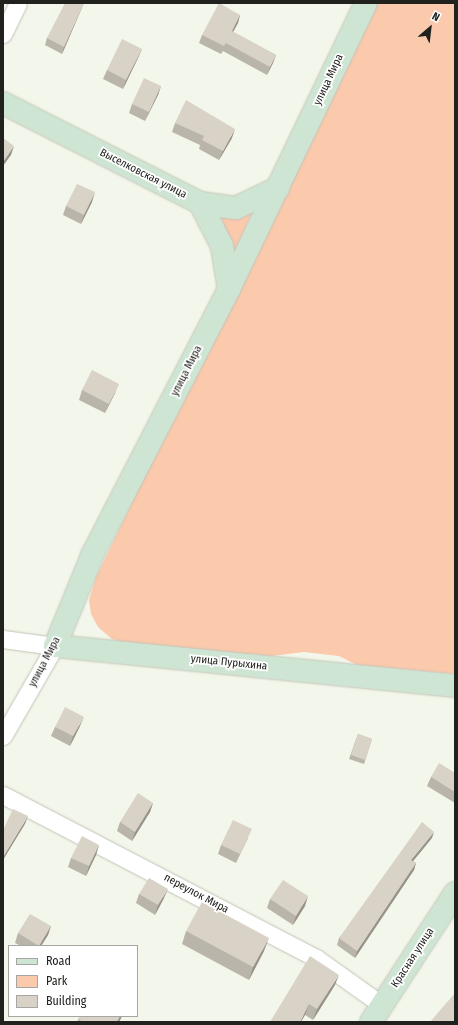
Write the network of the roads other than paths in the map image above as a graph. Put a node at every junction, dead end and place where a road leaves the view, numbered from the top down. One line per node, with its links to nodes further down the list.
1 (18, 3): 3 (street)
2 (366, 3): 5 (street, улица Мира)
3 (3, 34)
4 (3, 103): 6 (street, Выселковская улица)
5 (278, 188): 6 (street); 7 (street, улица Мира)
6 (200, 203): 7 (street, Выселковская улица)
7 (229, 289): 9 (street, улица Мира)
8 (3, 638): 9 (street, улица Пурыхина)
9 (55, 646): 10 (street, улица Пурыхина); 11 (street, улица Мира)
10 (455, 686)
11 (3, 736)
12 (3, 795): 14 (street, переулок Мира)
13 (455, 893): 14 (street, Красная улица)
14 (377, 1014)

